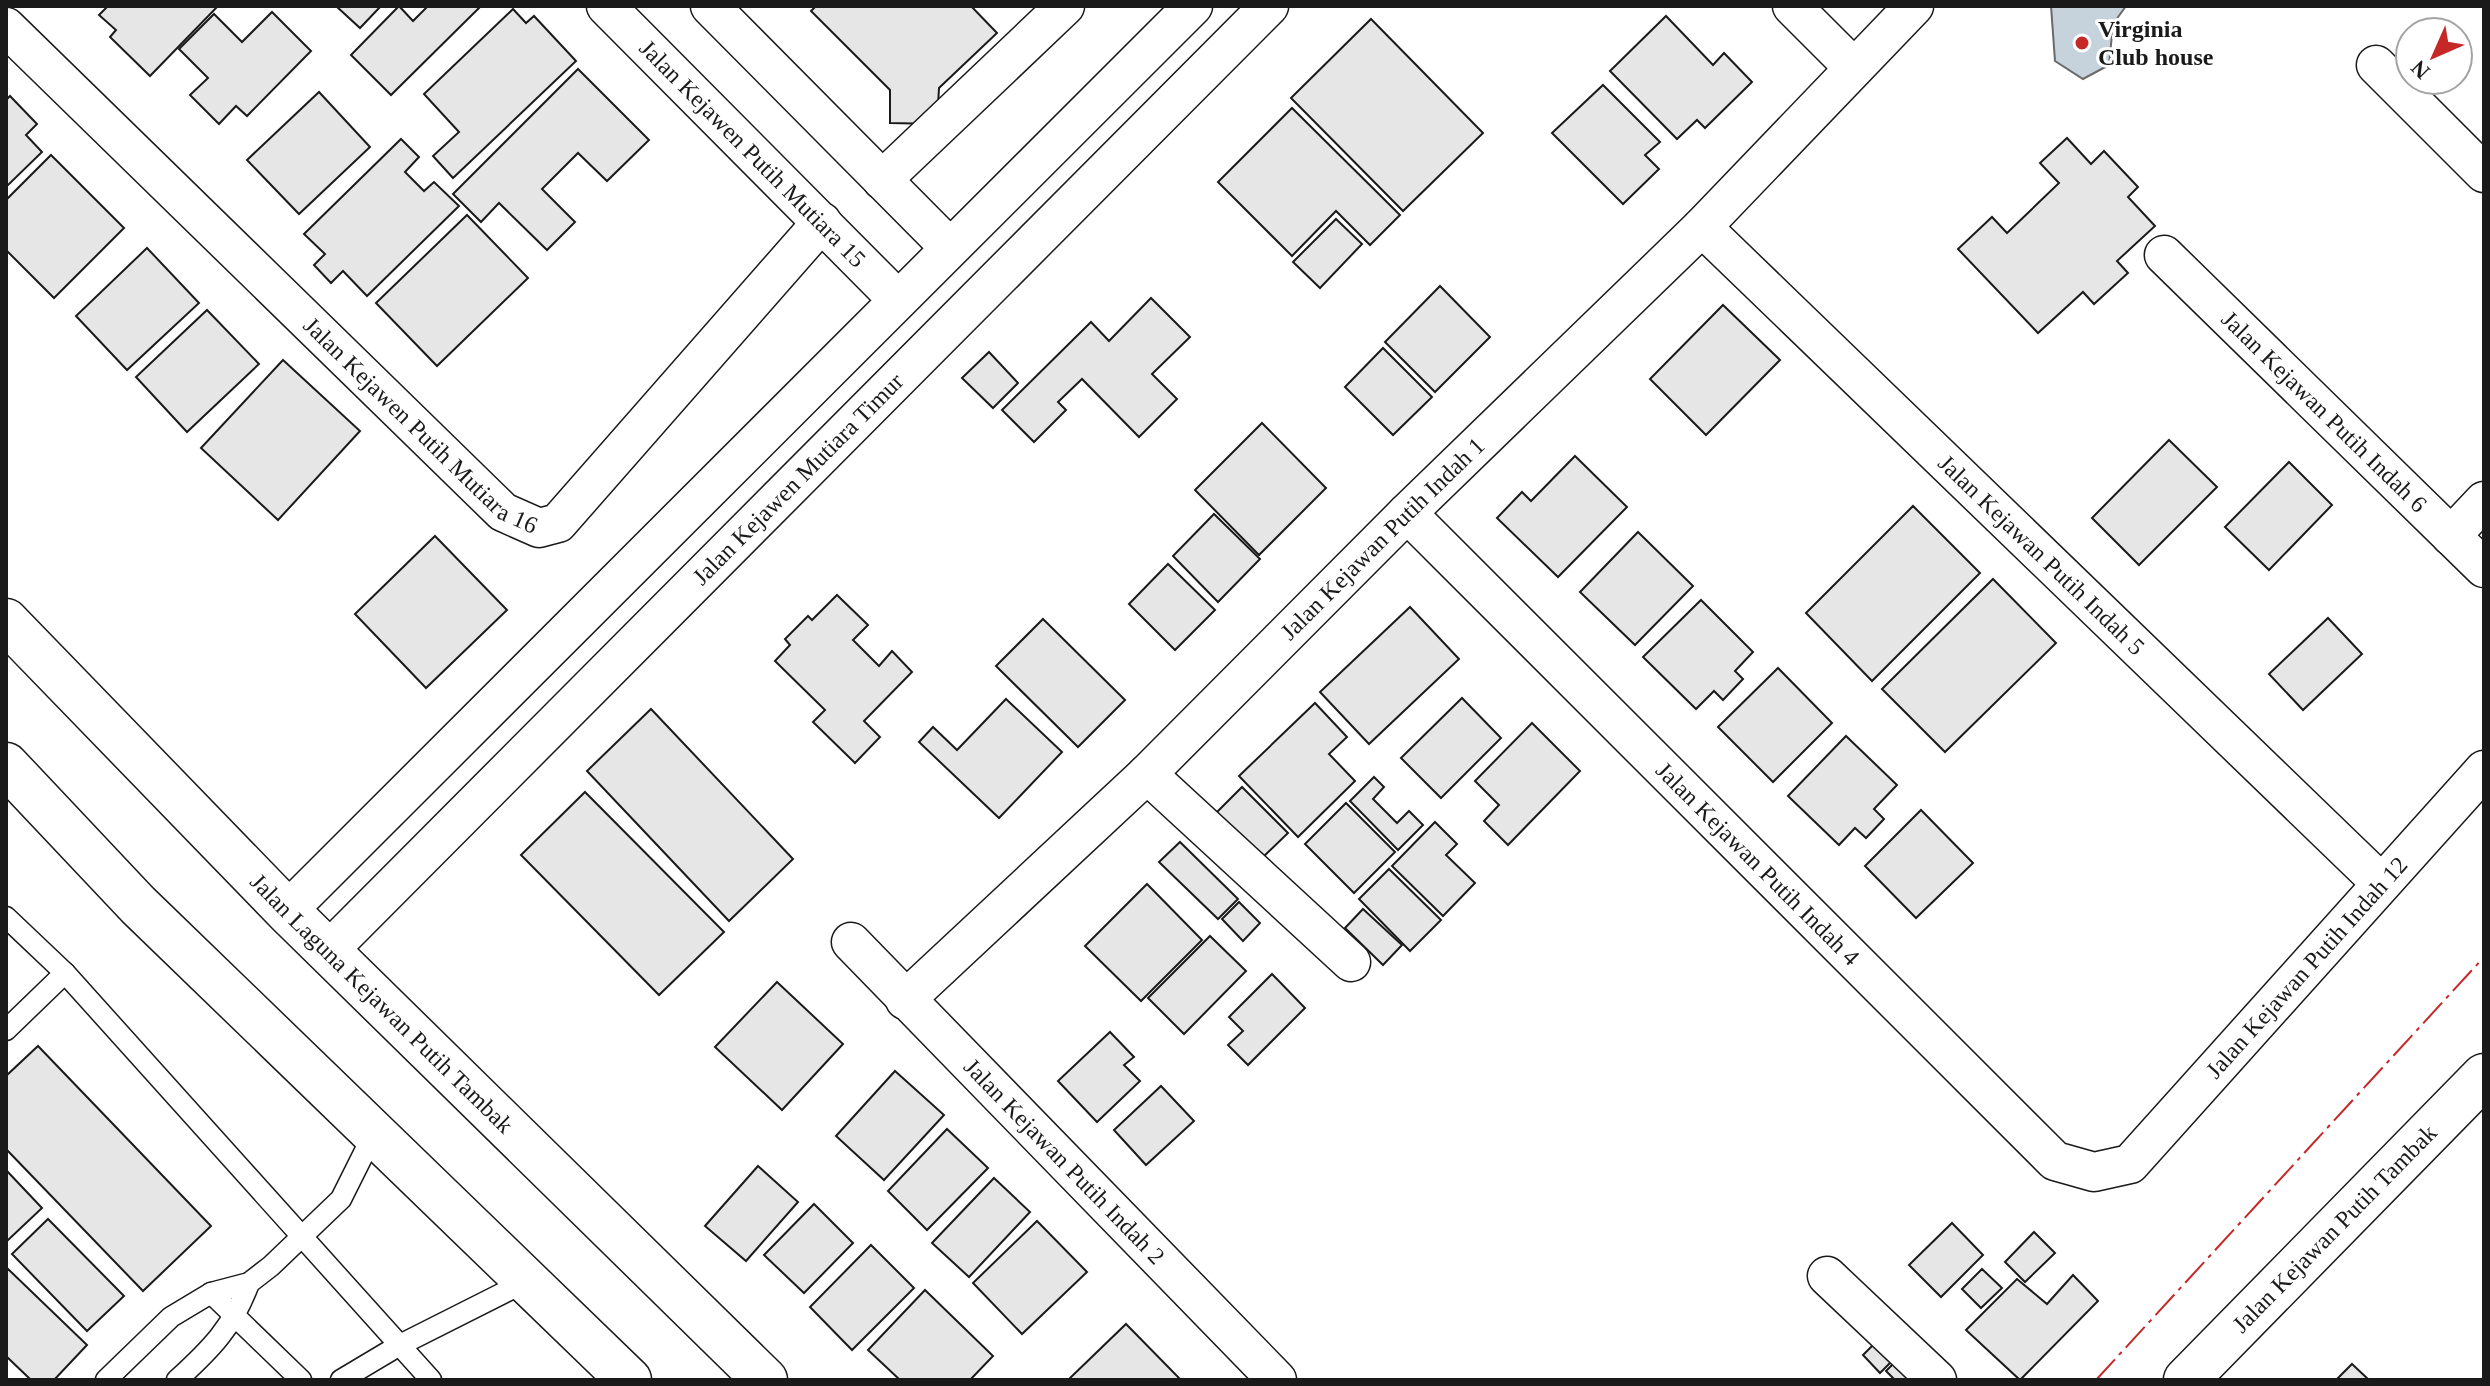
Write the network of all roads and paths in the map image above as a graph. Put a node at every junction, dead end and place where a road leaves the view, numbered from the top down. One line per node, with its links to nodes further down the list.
1 (606, 6): 13 (street, Jalan Kejawen Putih Mutiara 15)
2 (710, 6): 12 (street)
3 (1065, 6): 12 (street)
4 (1193, 6): 15 (street)
5 (1269, 6): 30 (street, Jalan Kejawen Mutiara Timur)
6 (1792, 6): 10 (street)
7 (1894, 13): 10 (street, Jalan Kejawan Putih Indah 1)
8 (6, 27): 13 (street, Jalan Kejawen Putih Mutiara 16)
9 (2376, 65): 11 (street)
10 (1853, 67): 14 (street, Jalan Kejawan Putih Indah 1)
11 (2484, 173)
12 (882, 180): 15 (street)
13 (822, 222): 17 (street, Jalan Kejawen Putih Mutiara 15)
14 (1702, 227): 19 (street, Jalan Kejawan Putih Indah 1); 26 (street, Jalan Kejawan Putih Indah 5)
15 (949, 247): 17 (street)
16 (2164, 255): 20 (street, Jalan Kejawan Putih Indah 6)
17 (898, 300): 27 (street)
18 (2484, 501): 20 (street)
19 (1407, 513): 25 (street, Jalan Kejawan Putih Indah 1); 37 (street, Jalan Kejawan Putih Indah 4)
20 (2451, 536): 21 (street, Jalan Kejawan Putih Indah 6)
21 (2484, 568)
22 (9, 630): 27 (street, Jalan Laguna Kejawan Putih Tambak)
23 (6, 765): 36 (street)
24 (2484, 770): 26 (street, Jalan Kejawan Putih Indah 12)
25 (1147, 774): 31 (street); 33 (street, Jalan Kejawan Putih Indah 1)
26 (2381, 883): 37 (street, Jalan Kejawan Putih Indah 12)
27 (287, 911): 30 (street, Jalan Laguna Kejawan Putih Tambak)
28 (6, 917): 32 (lane)
29 (851, 942): 33 (street, Jalan Kejawan Putih Indah 2)
30 (328, 951): 51 (street, Jalan Laguna Kejawan Putih Tambak)
31 (1351, 962)
32 (65, 973): 34 (lane); 38 (lane)
33 (905, 1000): 52 (street, Jalan Kejawan Putih Indah 2)
34 (6, 1030)
35 (2484, 1076): 54 (street, Jalan Kejawan Putih Tambak)
36 (374, 1133): 38 (lane); 40 (street)
37 (2130, 1164)
38 (302, 1237): 41 (lane); 44 (lane)
39 (1827, 1276): 53 (street)
40 (527, 1281): 44 (lane); 50 (street)
41 (249, 1283): 42 (lane); 43 (lane)
42 (211, 1293): 43 (lane); 45 (lane)
43 (237, 1317): 46 (lane); 47 (lane)
44 (398, 1346): 48 (lane); 49 (lane)
45 (106, 1380)
46 (177, 1380)
47 (301, 1380)
48 (341, 1380)
49 (431, 1380)
50 (629, 1380)
51 (765, 1380)
52 (1277, 1380)
53 (1937, 1380)
54 (2186, 1380)

